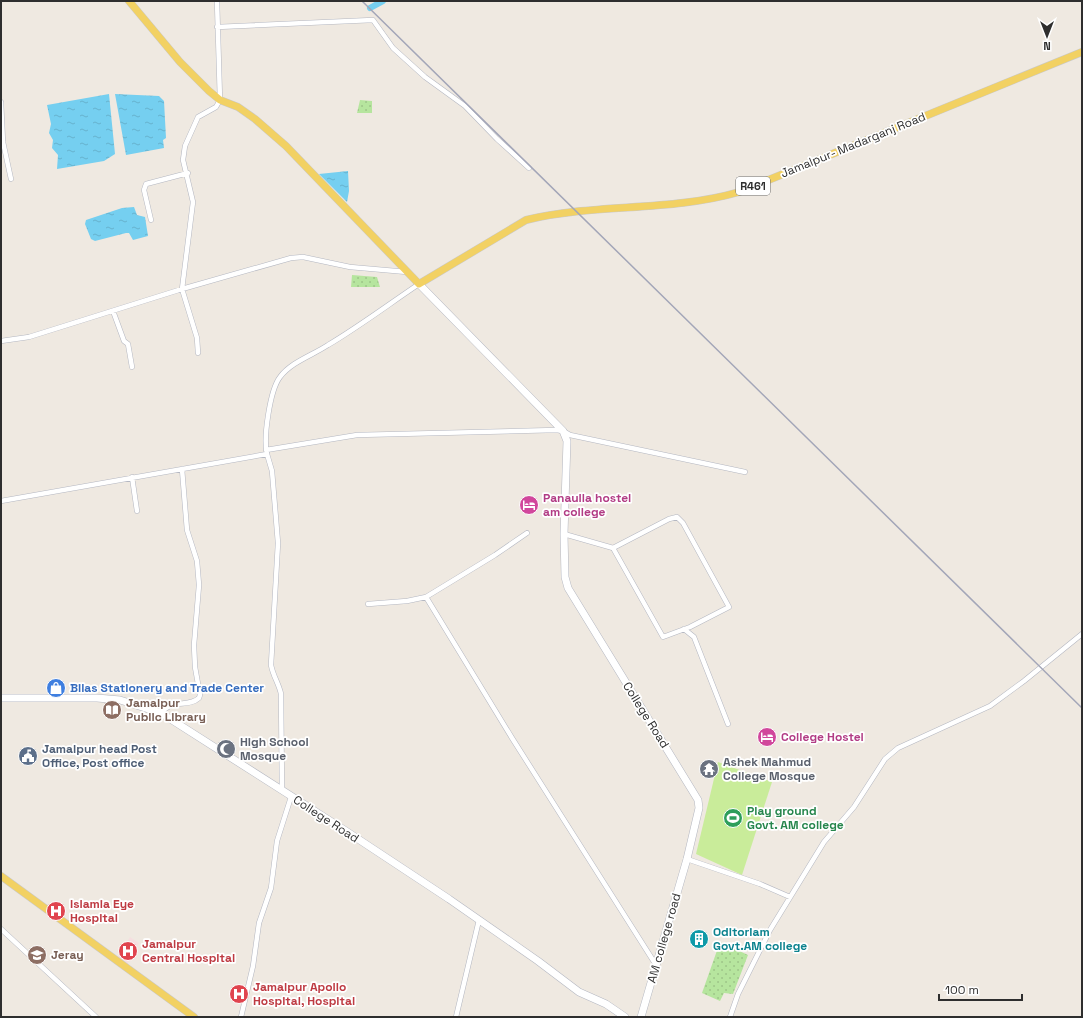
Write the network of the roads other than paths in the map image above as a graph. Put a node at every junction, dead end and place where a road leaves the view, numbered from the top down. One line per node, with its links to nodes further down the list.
1 (128, 1): 5 (main road)
2 (217, 1): 3 (street)
3 (217, 27): 5 (street); 7 (street)
4 (1082, 52): 12 (main road, Jamalpur- Madarganj Road / R461)
5 (220, 100): 8 (street); 11 (main road)
6 (1, 101): 9 (street)
7 (529, 168)
8 (188, 173): 10 (street); 13 (street)
9 (11, 179)
10 (151, 220)
11 (407, 272): 12 (main road); 13 (street)
12 (419, 284): 18 (main road); 19 (street)
13 (182, 289): 14 (street); 16 (street)
14 (113, 311): 15 (street); 17 (street)
15 (1, 341)
16 (198, 353)
17 (132, 367)
18 (563, 431): 19 (street); 21 (street); 26 (main road)
19 (266, 452): 20 (street); 37 (street)
20 (182, 469): 22 (street); 35 (street)
21 (745, 472)
22 (132, 477): 23 (street); 24 (street)
23 (1, 501)
24 (137, 511)
25 (527, 533): 28 (street)
26 (564, 534): 27 (street); 39 (main road, College Road)
27 (613, 548): 30 (street); 31 (street)
28 (426, 597): 29 (street); 44 (street)
29 (368, 604)
30 (696, 624): 31 (street); 33 (street)
31 (684, 630): 33 (street)
32 (1082, 634): 41 (street)
33 (694, 637): 36 (street)
34 (1, 698): 35 (main road, College Road)
35 (161, 713): 37 (main road, College Road)
36 (728, 724)
37 (282, 791): 38 (main road, College Road)
38 (292, 797): 42 (main road, College Road); 47 (street)
39 (687, 859): 41 (street); 44 (main road, AM college road)
40 (1, 876): 46 (main road)
41 (790, 897): 51 (street)
42 (479, 920): 48 (street); 49 (main road, College Road)
43 (1, 929): 45 (street)
44 (657, 966): 50 (main road, AM college road)
45 (96, 1017)
46 (194, 1017)
47 (241, 1017)
48 (456, 1017)
49 (624, 1017)
50 (641, 1017)
51 (730, 1017)

